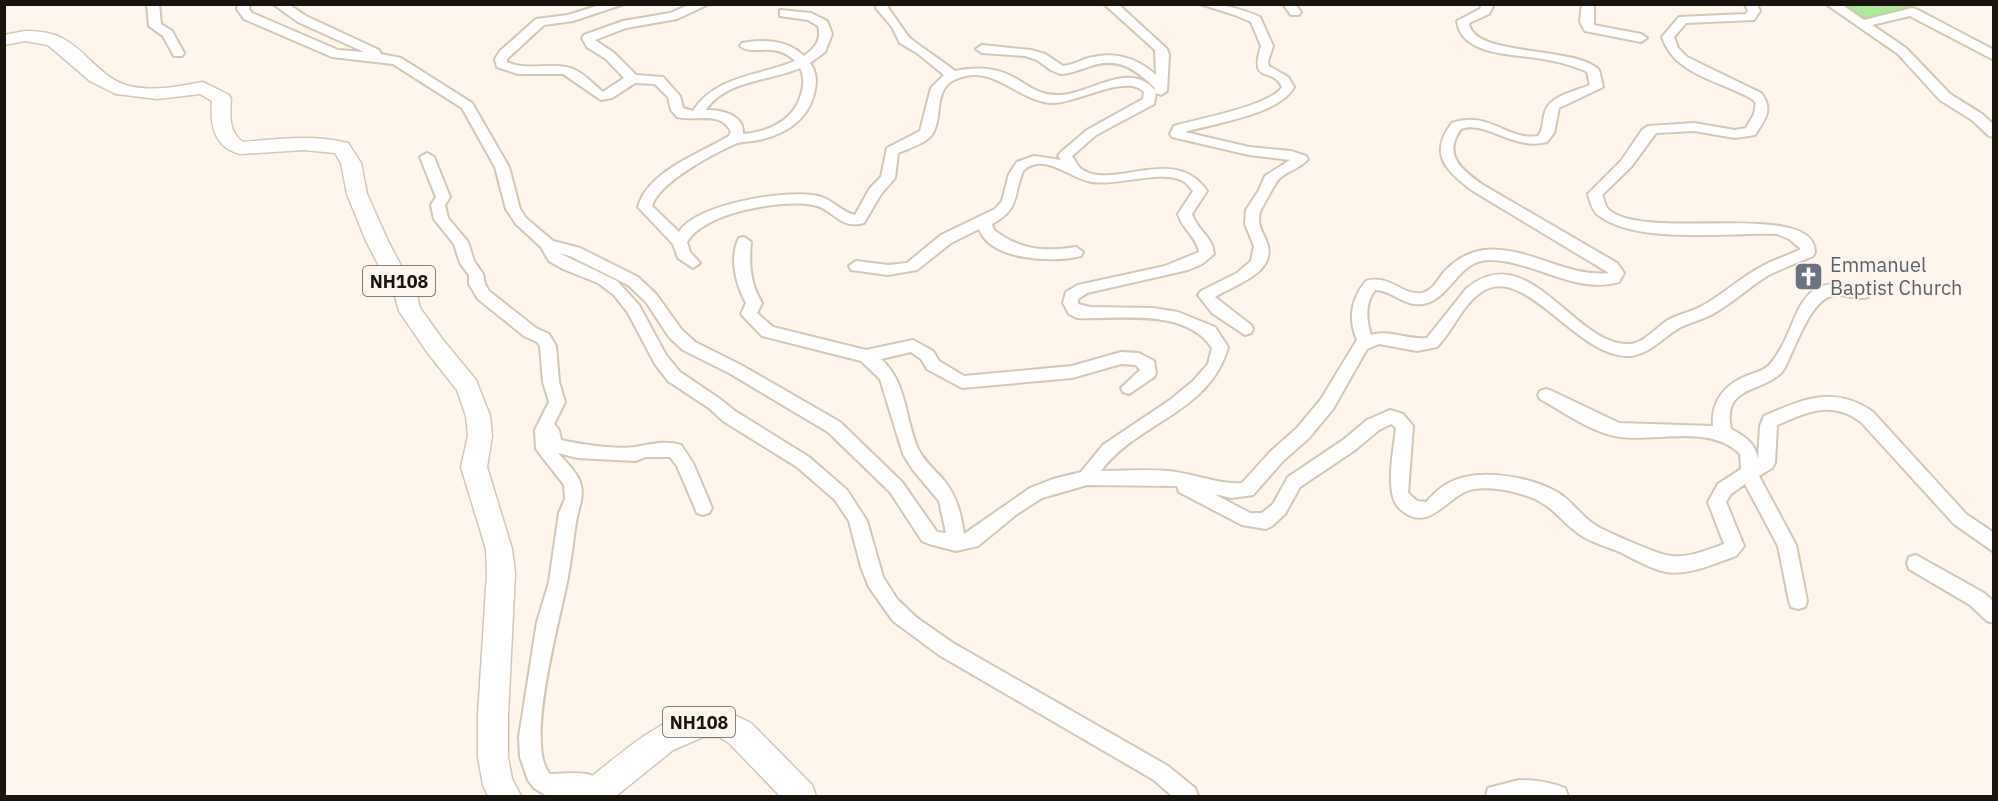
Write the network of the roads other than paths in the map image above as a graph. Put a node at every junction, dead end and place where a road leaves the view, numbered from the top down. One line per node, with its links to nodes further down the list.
1 (153, 4): 21 (street)
2 (244, 4): 23 (street)
3 (279, 4): 23 (street)
4 (618, 4): 26 (street)
5 (703, 4): 26 (street)
6 (883, 4): 25 (street)
7 (1206, 4): 42 (street)
8 (1488, 4): 43 (street)
9 (1588, 4): 17 (street)
10 (1731, 4): 15 (street)
11 (1751, 4): 15 (street)
12 (1832, 4): 16 (street)
13 (1114, 6): 27 (street)
14 (784, 13): 24 (street)
15 (1713, 18): 43 (street)
16 (1862, 24): 22 (street); 30 (street)
17 (1641, 38)
18 (4, 40): 59 (highway, NH108)
19 (746, 46): 24 (street)
20 (982, 49): 27 (street)
21 (178, 53)
22 (1994, 57)
23 (387, 58): 37 (street)
24 (803, 63): 29 (street); 31 (street)
25 (953, 76): 28 (street); 35 (street)
26 (632, 79): 29 (street)
27 (1161, 87): 28 (street)
28 (1149, 101): 33 (street)
29 (698, 113): 31 (street)
30 (1994, 133)
31 (734, 139): 35 (street)
32 (427, 157): 47 (street)
33 (1074, 170): 34 (street); 50 (street)
34 (984, 221): 38 (street); 40 (street)
35 (681, 242): 39 (street)
36 (744, 242): 44 (street)
37 (548, 245): 53 (street); 61 (street)
38 (1077, 252)
39 (693, 263)
40 (856, 266)
41 (1863, 293): 48 (street)
42 (1245, 329)
43 (1366, 342): 51 (street)
44 (866, 357): 45 (street); 53 (street)
45 (1130, 388)
46 (1546, 395): 48 (street)
47 (552, 414): 52 (street); 58 (street)
48 (1723, 433): 49 (street)
49 (1749, 474): 51 (street); 54 (street); 56 (street)
50 (1087, 478): 51 (street); 53 (street)
51 (1168, 478)
52 (703, 508)
53 (956, 543)
54 (1994, 544)
55 (1916, 563): 57 (street)
56 (1798, 601)
57 (1994, 615)
58 (595, 794): 60 (highway, NH108)
59 (506, 796)
60 (801, 796)
61 (1187, 796)
62 (1496, 796): 63 (street)
63 (1557, 796)

